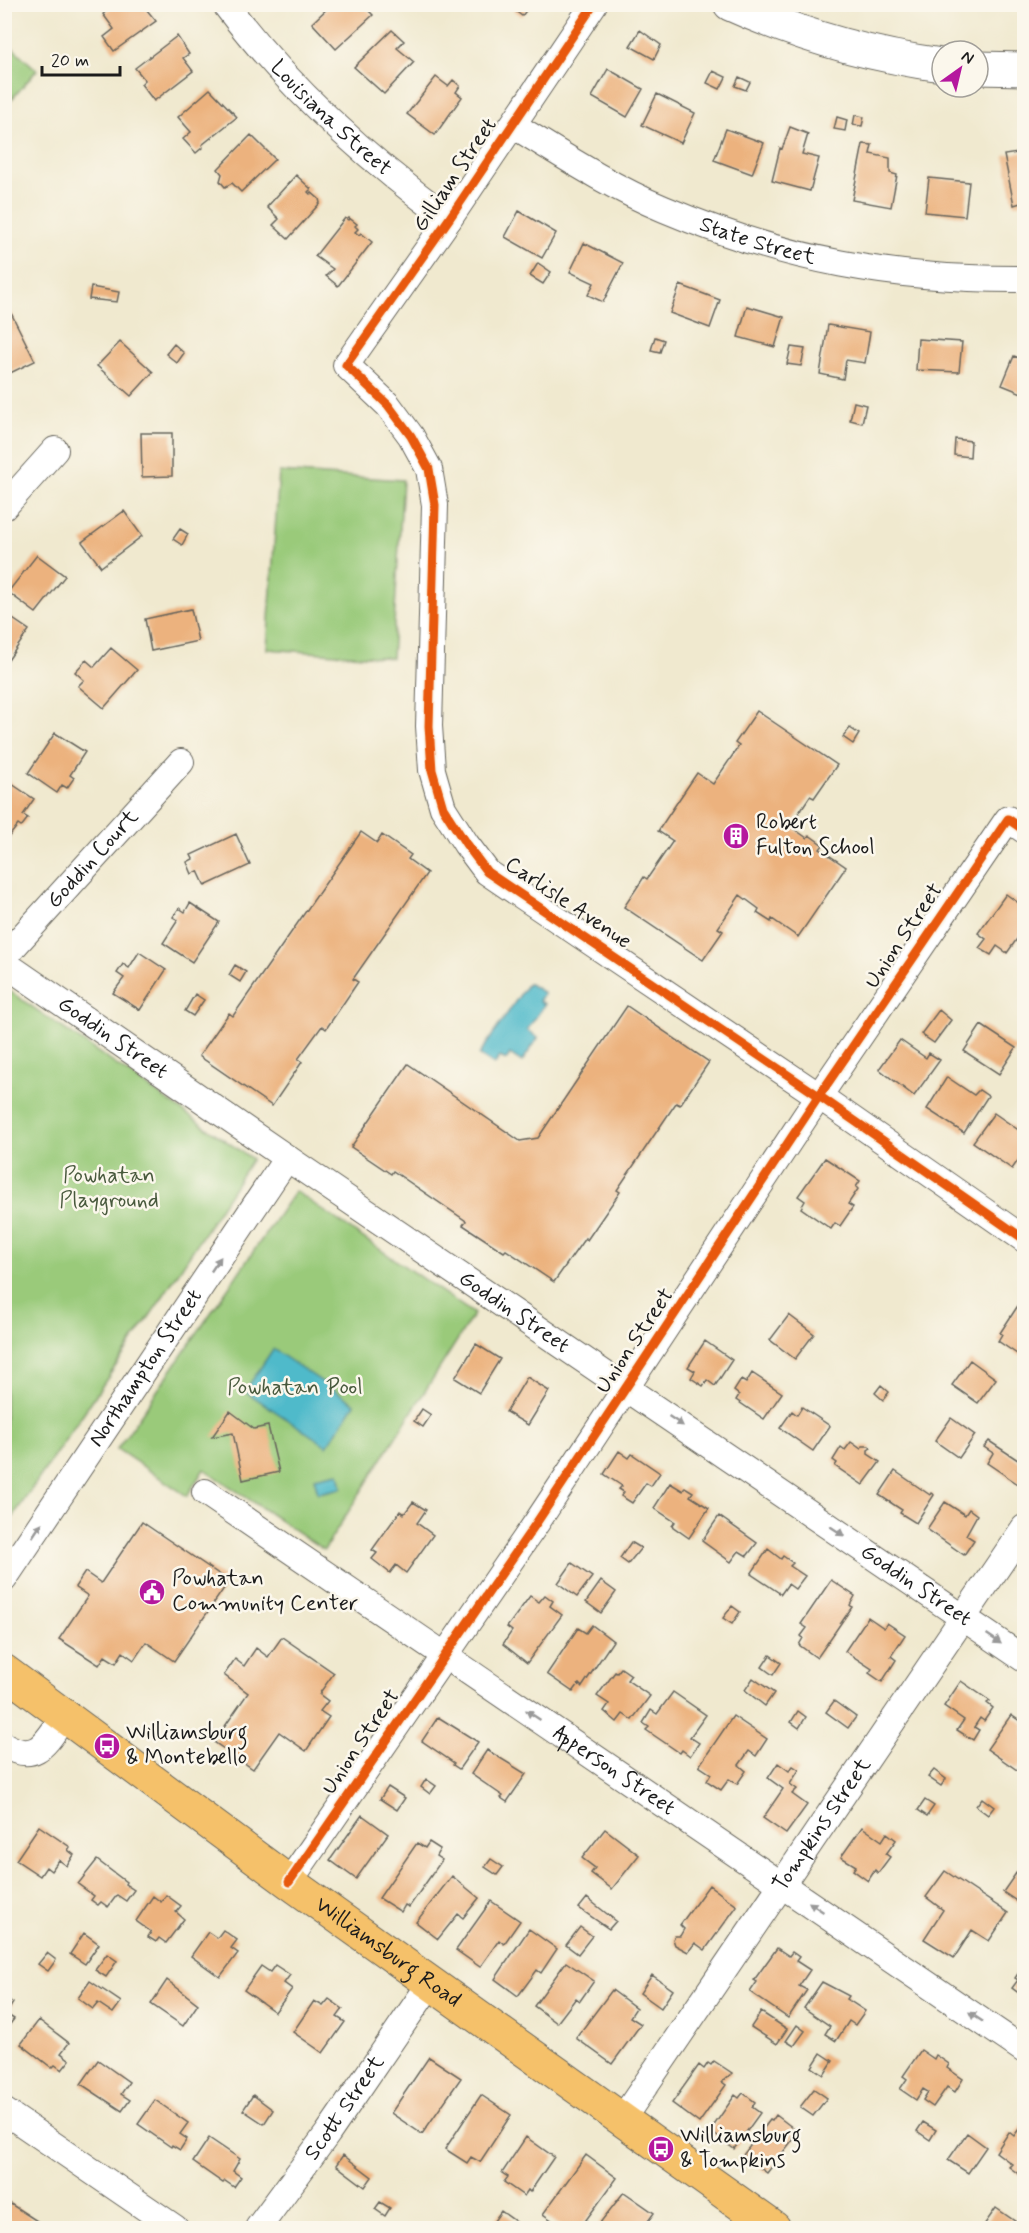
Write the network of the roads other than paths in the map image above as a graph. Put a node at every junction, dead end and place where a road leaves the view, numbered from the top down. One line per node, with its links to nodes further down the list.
1 (225, 4): 8 (street, Louisiana Street)
2 (594, 4): 7 (street, Gilliam Street)
3 (730, 4): 4 (street)
4 (930, 63)
5 (990, 68): 6 (street)
6 (1024, 69)
7 (513, 125): 8 (street, Gilliam Street); 9 (street, State Street)
8 (449, 219): 10 (street, Gilliam Street)
9 (1024, 279)
10 (346, 365): 17 (street, Carlisle Avenue)
11 (55, 450): 12 (street)
12 (4, 507)
13 (181, 762): 15 (street, Goddin Court)
14 (1016, 824): 17 (street, Union Street)
15 (4, 957)
16 (4, 963): 18 (street, Goddin Street)
17 (819, 1096): 19 (street, Carlisle Avenue); 20 (street, Union Street)
18 (287, 1158): 20 (street, Goddin Street); 23 (street, Northampton Street, one-way to 18)
19 (1024, 1239)
20 (627, 1388): 24 (street, Goddin Street, one-way to 24); 25 (street, Union Street)
21 (205, 1492): 25 (street, Apperson Street)
22 (1024, 1528): 24 (street, Tompkins Street)
23 (4, 1579)
24 (964, 1618): 26 (street, Goddin Street, one-way to 26); 31 (street, Tompkins Street)
25 (444, 1654): 30 (street, Union Street); 31 (street, Apperson Street, one-way to 25)
26 (1024, 1659)
27 (4, 1671): 28 (main road, Williamsburg Road)
28 (65, 1715): 29 (street); 30 (main road, Williamsburg Road)
29 (4, 1745)
30 (289, 1882): 32 (main road, Williamsburg Road)
31 (782, 1884): 33 (street, Apperson Street, one-way to 31); 35 (street, Tompkins Street)
32 (430, 1984): 35 (main road, Williamsburg Road); 37 (street, Scott Street)
33 (1024, 2050)
34 (4, 2110): 36 (street)
35 (621, 2121): 38 (main road, Williamsburg Road)
36 (175, 2229)
37 (258, 2229)
38 (774, 2229)

